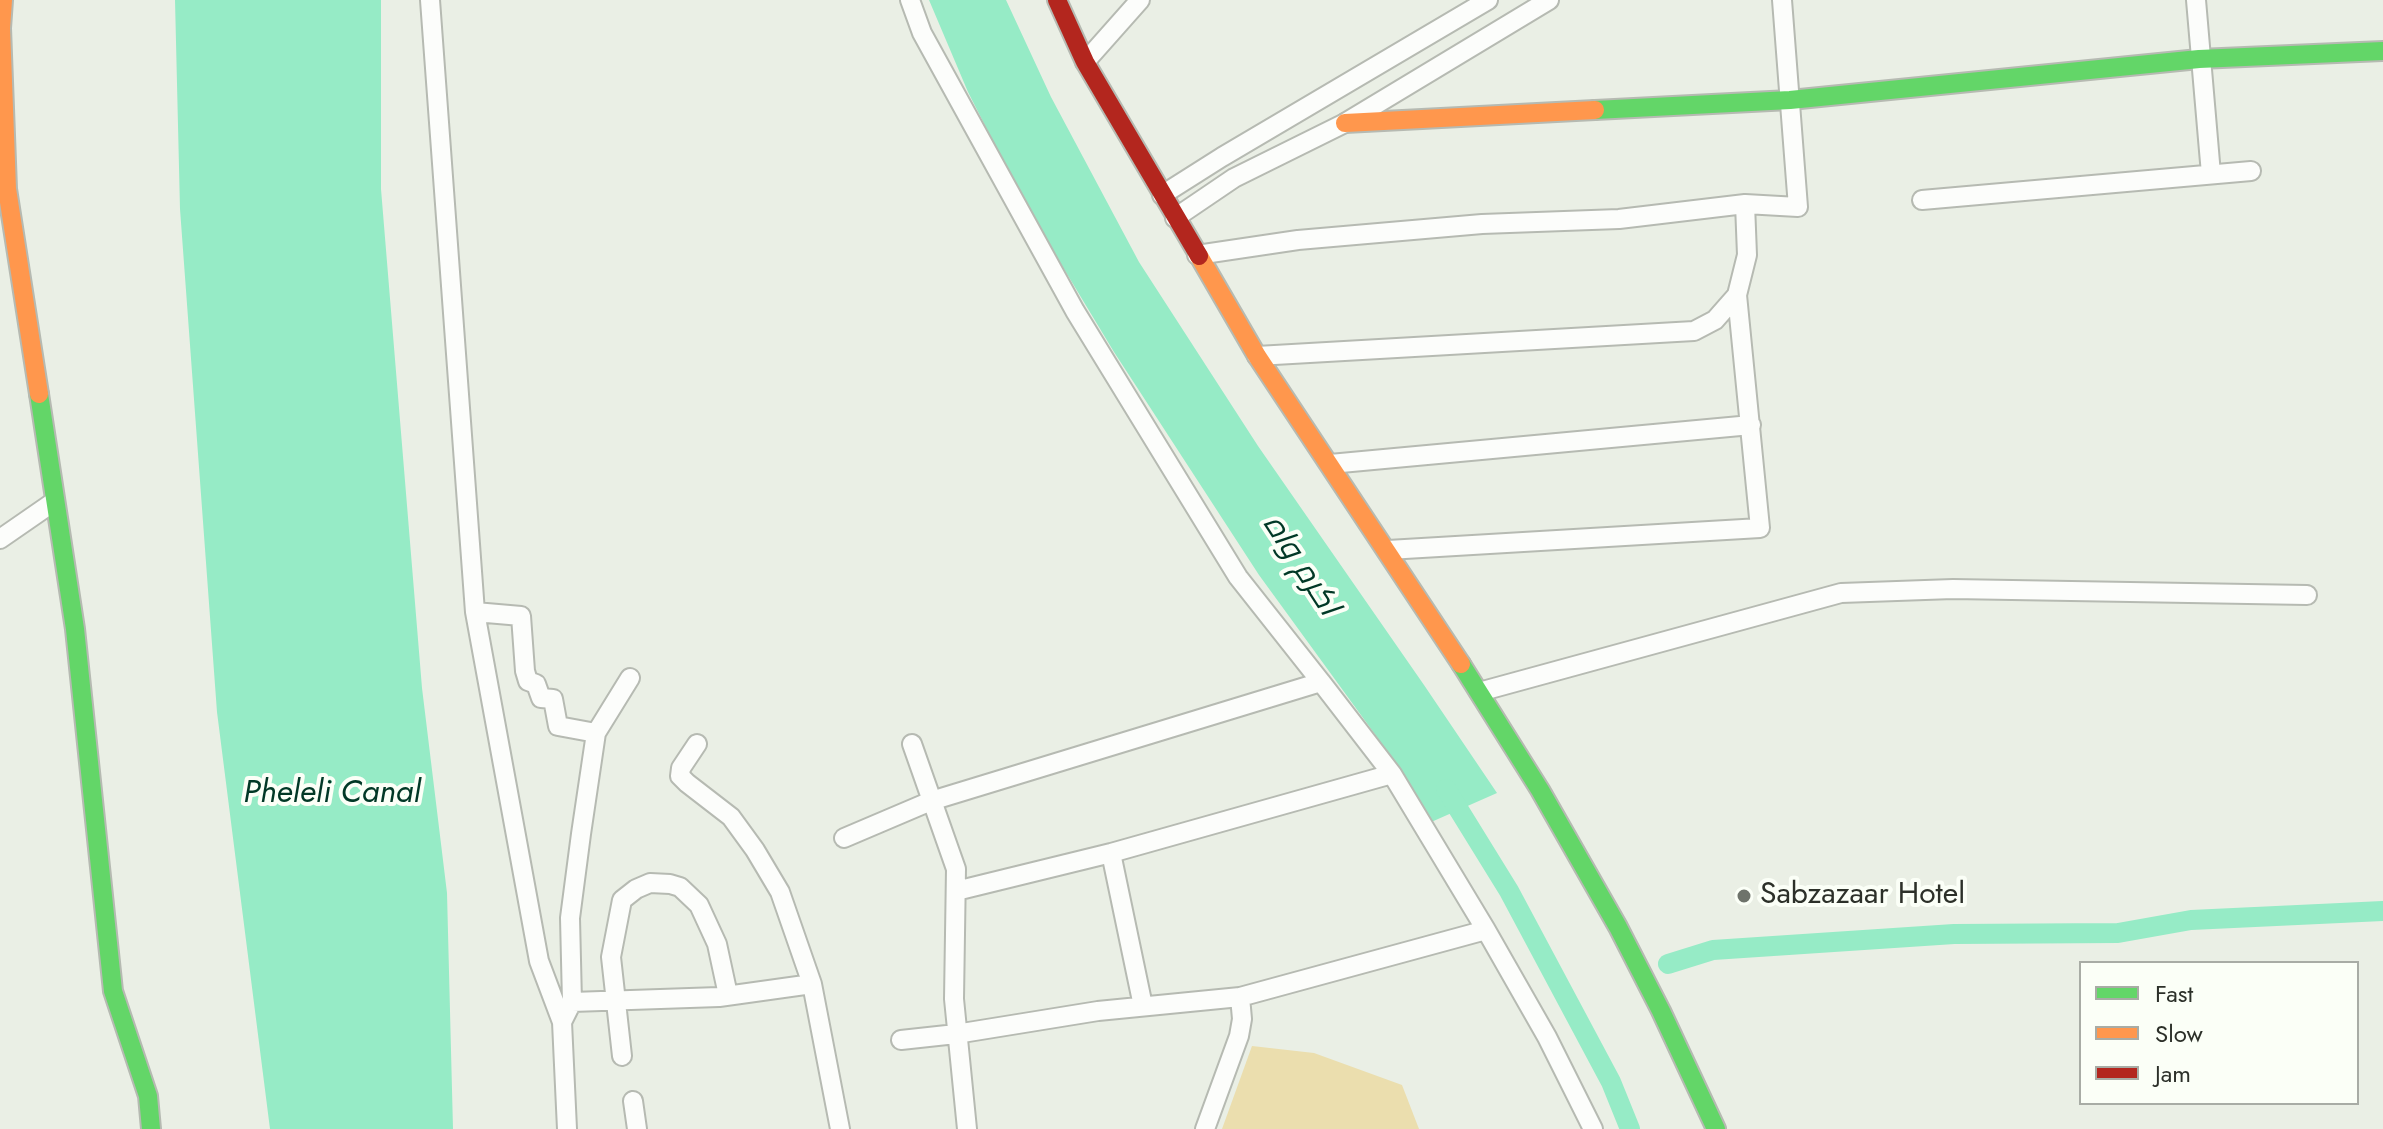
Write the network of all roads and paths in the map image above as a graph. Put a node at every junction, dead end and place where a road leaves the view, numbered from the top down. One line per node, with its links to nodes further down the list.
1 (3, 0): 26 (street)
2 (430, 0): 30 (street)
3 (910, 0): 32 (street)
4 (1057, 0): 12 (street)
5 (1140, 0): 12 (street)
6 (1488, 0): 17 (street)
7 (1549, 0): 14 (street)
8 (1782, 0): 13 (street)
9 (2196, 0): 11 (street)
10 (2383, 51): 11 (street)
11 (2199, 59): 13 (street); 16 (street)
12 (1085, 62): 17 (street)
13 (1790, 100): 14 (street); 19 (street)
14 (1345, 123): 20 (street)
15 (2251, 171): 16 (street)
16 (2211, 174): 18 (street)
17 (1162, 195): 20 (street)
18 (1922, 200)
19 (1745, 204): 21 (street); 22 (street)
20 (1175, 218): 21 (street)
21 (1197, 255): 23 (street)
22 (1737, 295): 23 (street); 24 (street)
23 (1257, 356): 25 (street)
24 (1751, 425): 25 (street); 28 (street)
25 (1330, 464): 28 (street)
26 (55, 501): 27 (street); 54 (street)
27 (0, 539)
28 (1388, 550): 33 (street)
29 (2307, 595): 33 (street)
30 (475, 612): 34 (street); 49 (street)
31 (630, 678): 34 (street)
32 (1321, 682): 37 (street); 38 (street)
33 (1479, 692): 61 (street)
34 (596, 733): 47 (street)
35 (697, 744): 43 (street)
36 (912, 744): 38 (street)
37 (1392, 774): 40 (street); 42 (street)
38 (931, 801): 39 (street); 41 (street)
39 (844, 838)
40 (1111, 853): 41 (street); 48 (street)
41 (956, 891): 50 (street)
42 (1486, 930): 45 (street); 60 (street)
43 (812, 984): 44 (street); 57 (street)
44 (728, 995): 46 (street); 46 (street)
45 (1240, 997): 48 (street); 59 (street)
46 (616, 1001): 47 (street); 52 (street)
47 (572, 1002): 49 (street)
48 (1143, 1006): 50 (street)
49 (562, 1022): 55 (street)
50 (956, 1034): 51 (street); 58 (street)
51 (901, 1040)
52 (622, 1056)
53 (633, 1101): 56 (street)
54 (151, 1129)
55 (567, 1129)
56 (637, 1129)
57 (840, 1129)
58 (967, 1129)
59 (1205, 1129)
60 (1593, 1129)
61 (1716, 1129)

